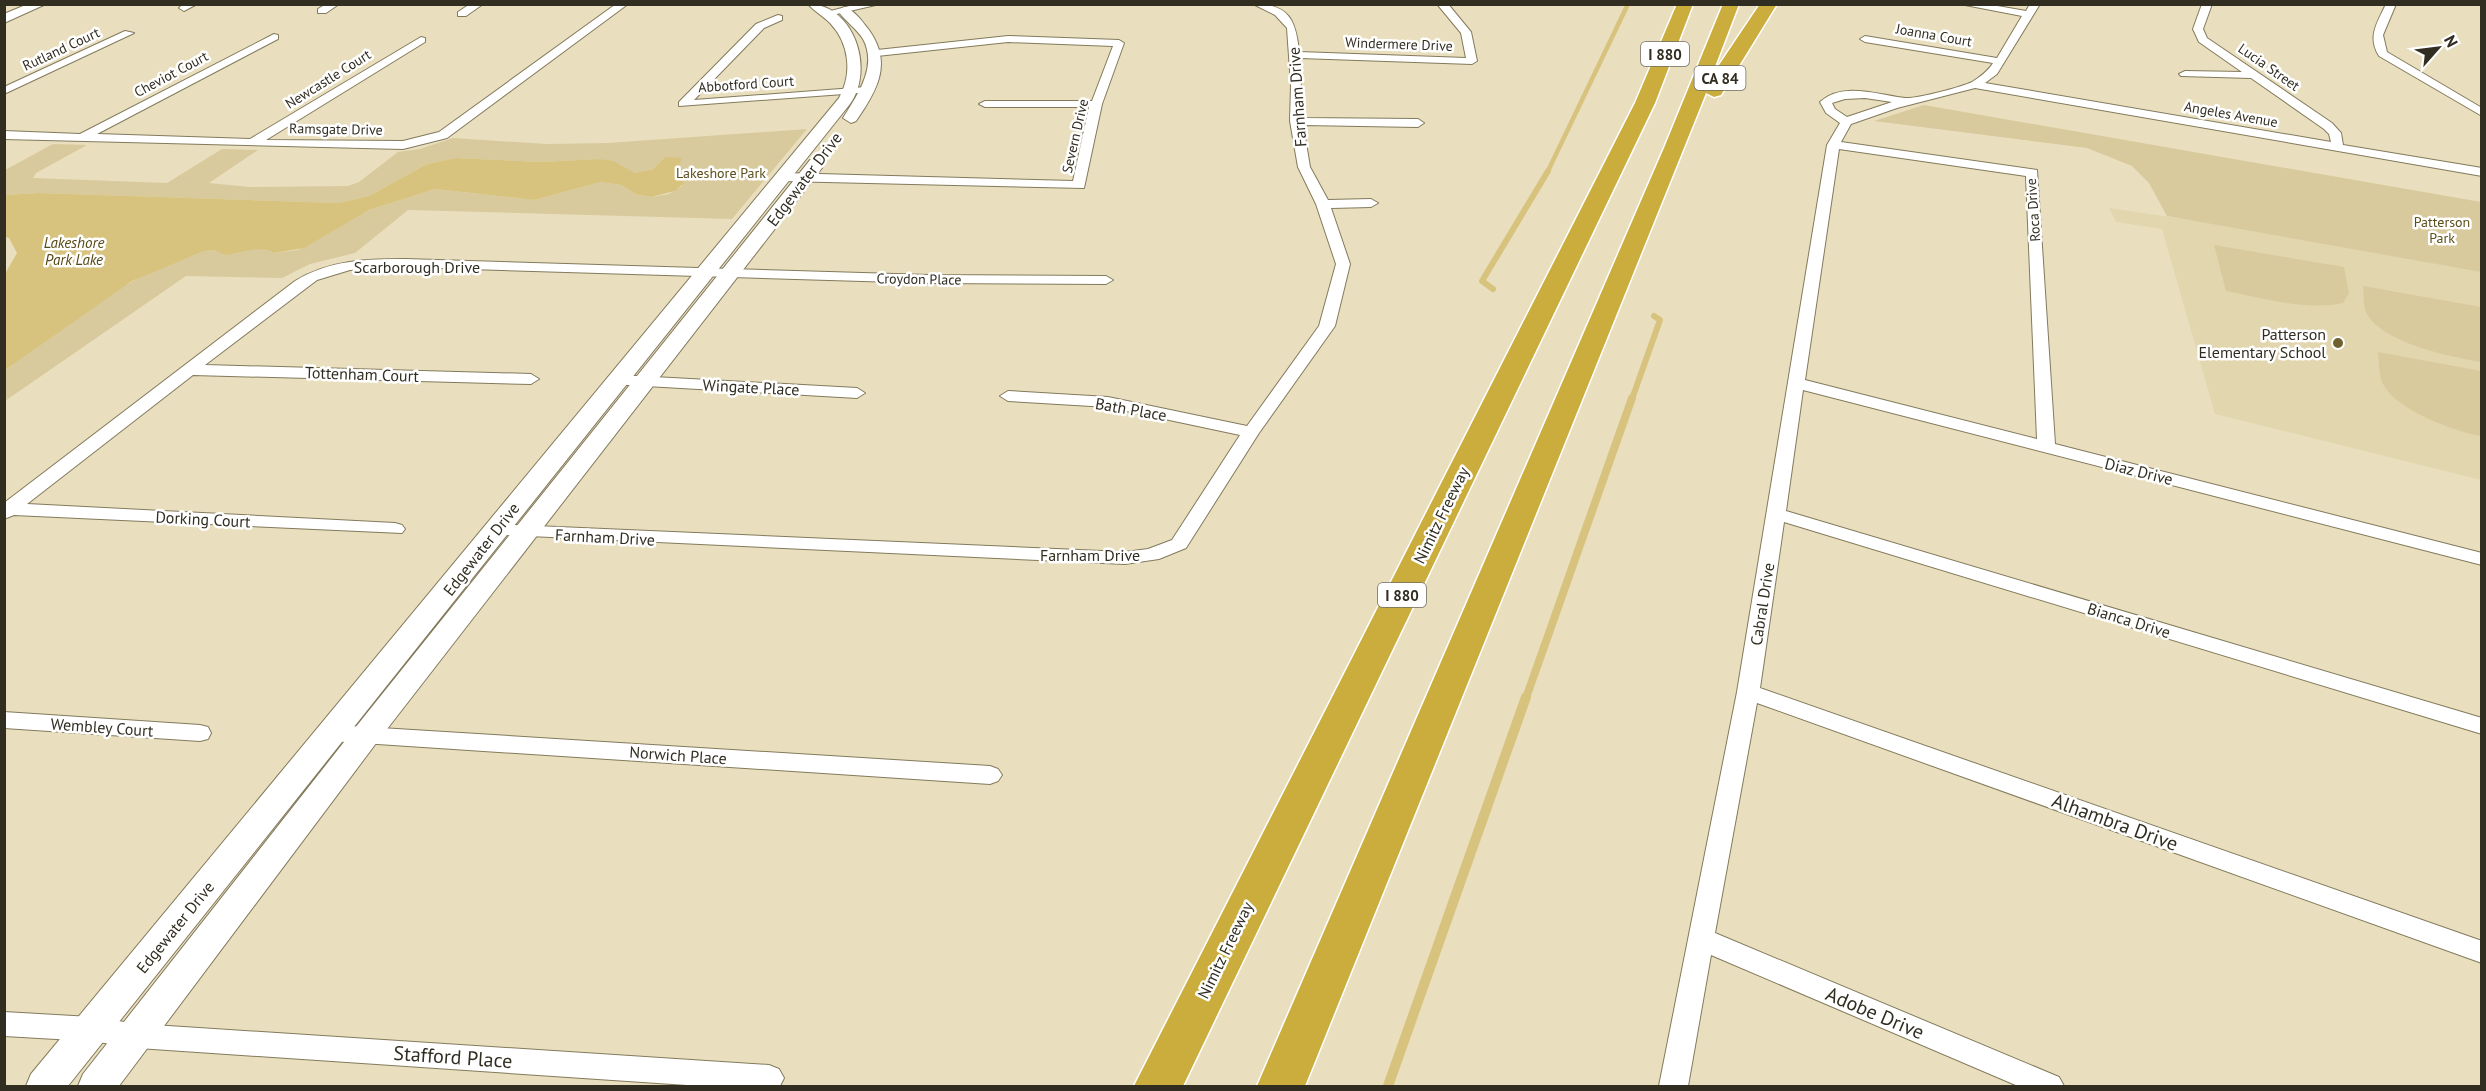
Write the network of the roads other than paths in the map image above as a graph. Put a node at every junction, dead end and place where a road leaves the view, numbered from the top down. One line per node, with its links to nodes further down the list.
1 (40, 4): 21 (street)
2 (334, 4): 17 (street)
3 (478, 4): 19 (street)
4 (623, 4): 44 (street, Ramsgate Drive)
5 (814, 4): 15 (street, Edgewater Drive)
6 (875, 4): 15 (street)
7 (1258, 4): 27 (street, Farnham Drive)
8 (1442, 4): 27 (street, Windermere Drive)
9 (1685, 4): 35 (highway, Nimitz Freeway / I 880)
10 (1731, 4): 46 (highway, I 880)
11 (1769, 4): 46 (highway, CA 84)
12 (1965, 4): 16 (street)
13 (2207, 4): 30 (street, Lucia Street)
14 (2391, 4): 38 (street)
15 (835, 9): 26 (street, Edgewater Drive); 33 (street, Edgewater Drive)
16 (2031, 9): 28 (street)
17 (322, 11)
18 (1663, 11): 35 (highway)
19 (462, 14)
20 (778, 18): 33 (street, Abbotford Court)
21 (4, 19)
22 (129, 33): 32 (street, Rutland Court)
23 (274, 37): 43 (street, Cheviot Court)
24 (1865, 39): 28 (street, Joanna Court)
25 (420, 40): 44 (street, Newcastle Court)
26 (877, 53): 33 (street, Edgewater Drive); 37 (street, Severn Drive)
27 (1294, 55): 39 (street, Farnham Drive)
28 (1998, 62): 31 (street)
29 (2185, 74): 30 (street)
30 (2253, 75): 47 (street, Lucia Street)
31 (1975, 85): 34 (street); 47 (street, Angeles Avenue)
32 (4, 91)
33 (859, 91): 49 (street, Edgewater Drive)
34 (1908, 102): 40 (street); 40 (street)
35 (1645, 103): 85 (highway, Nimitz Freeway / I 880)
36 (985, 104): 37 (street)
37 (1096, 104): 49 (street, Severn Drive)
38 (2481, 113)
39 (1296, 121): 41 (street); 51 (street, Farnham Drive)
40 (1846, 122): 45 (street, Cabral Drive)
41 (1418, 123)
42 (4, 135): 43 (street, Ramsgate Drive)
43 (81, 138): 44 (street, Ramsgate Drive)
44 (251, 144)
45 (1833, 145): 59 (street, Cabral Drive); 63 (street, Roca Drive)
46 (1674, 148): 86 (highway, I 880)
47 (2337, 148): 48 (street, Angeles Avenue)
48 (2481, 172)
49 (794, 177): 52 (street, Edgewater Drive); 53 (street, Edgewater Drive)
50 (1371, 203): 51 (street)
51 (1323, 204): 62 (street, Farnham Drive)
52 (705, 272): 53 (street, Scarborough Drive); 55 (street, Scarborough Drive); 57 (street, Edgewater Drive)
53 (732, 273): 54 (street, Croydon Place); 58 (street, Edgewater Drive)
54 (1106, 280)
55 (193, 370): 56 (street, Tottenham Court); 64 (street, Scarborough Drive)
56 (531, 379)
57 (617, 380): 58 (street, Wingate Place); 67 (street, Edgewater Drive)
58 (645, 382): 60 (street, Wingate Place); 68 (street, Edgewater Drive)
59 (1797, 383): 63 (street, Diaz Drive); 65 (street, Cabral Drive)
60 (857, 393)
61 (1008, 396): 62 (street, Bath Place)
62 (1251, 432): 68 (street, Farnham Drive)
63 (2046, 447): 69 (street, Diaz Drive)
64 (8, 511): 66 (street, Dorking Court)
65 (1776, 514): 70 (street, Cabral Drive); 72 (street, Bianca Drive)
66 (395, 529)
67 (499, 530): 68 (street, Farnham Drive); 74 (street, Edgewater Drive)
68 (529, 532): 75 (street, Edgewater Drive)
69 (2481, 559)
70 (1748, 692): 77 (street, Cabral Drive); 78 (street, Alhambra Drive)
71 (4, 720): 73 (street, Wembley Court)
72 (2481, 726)
73 (200, 733)
74 (332, 733): 75 (street, Norwich Place); 80 (street, Edgewater Drive)
75 (366, 735): 76 (street, Norwich Place); 81 (street, Edgewater Drive)
76 (990, 775)
77 (1701, 939): 87 (street, Cabral Drive); 88 (street, Adobe Drive)
78 (2481, 952)
79 (4, 1024): 80 (street)
80 (91, 1029): 81 (street); 83 (street, Edgewater Drive)
81 (138, 1036): 82 (street, Stafford Place); 84 (street, Edgewater Drive)
82 (769, 1078)
83 (45, 1086)
84 (97, 1086)
85 (1158, 1086)
86 (1281, 1086)
87 (1673, 1086)
88 (2049, 1086)

